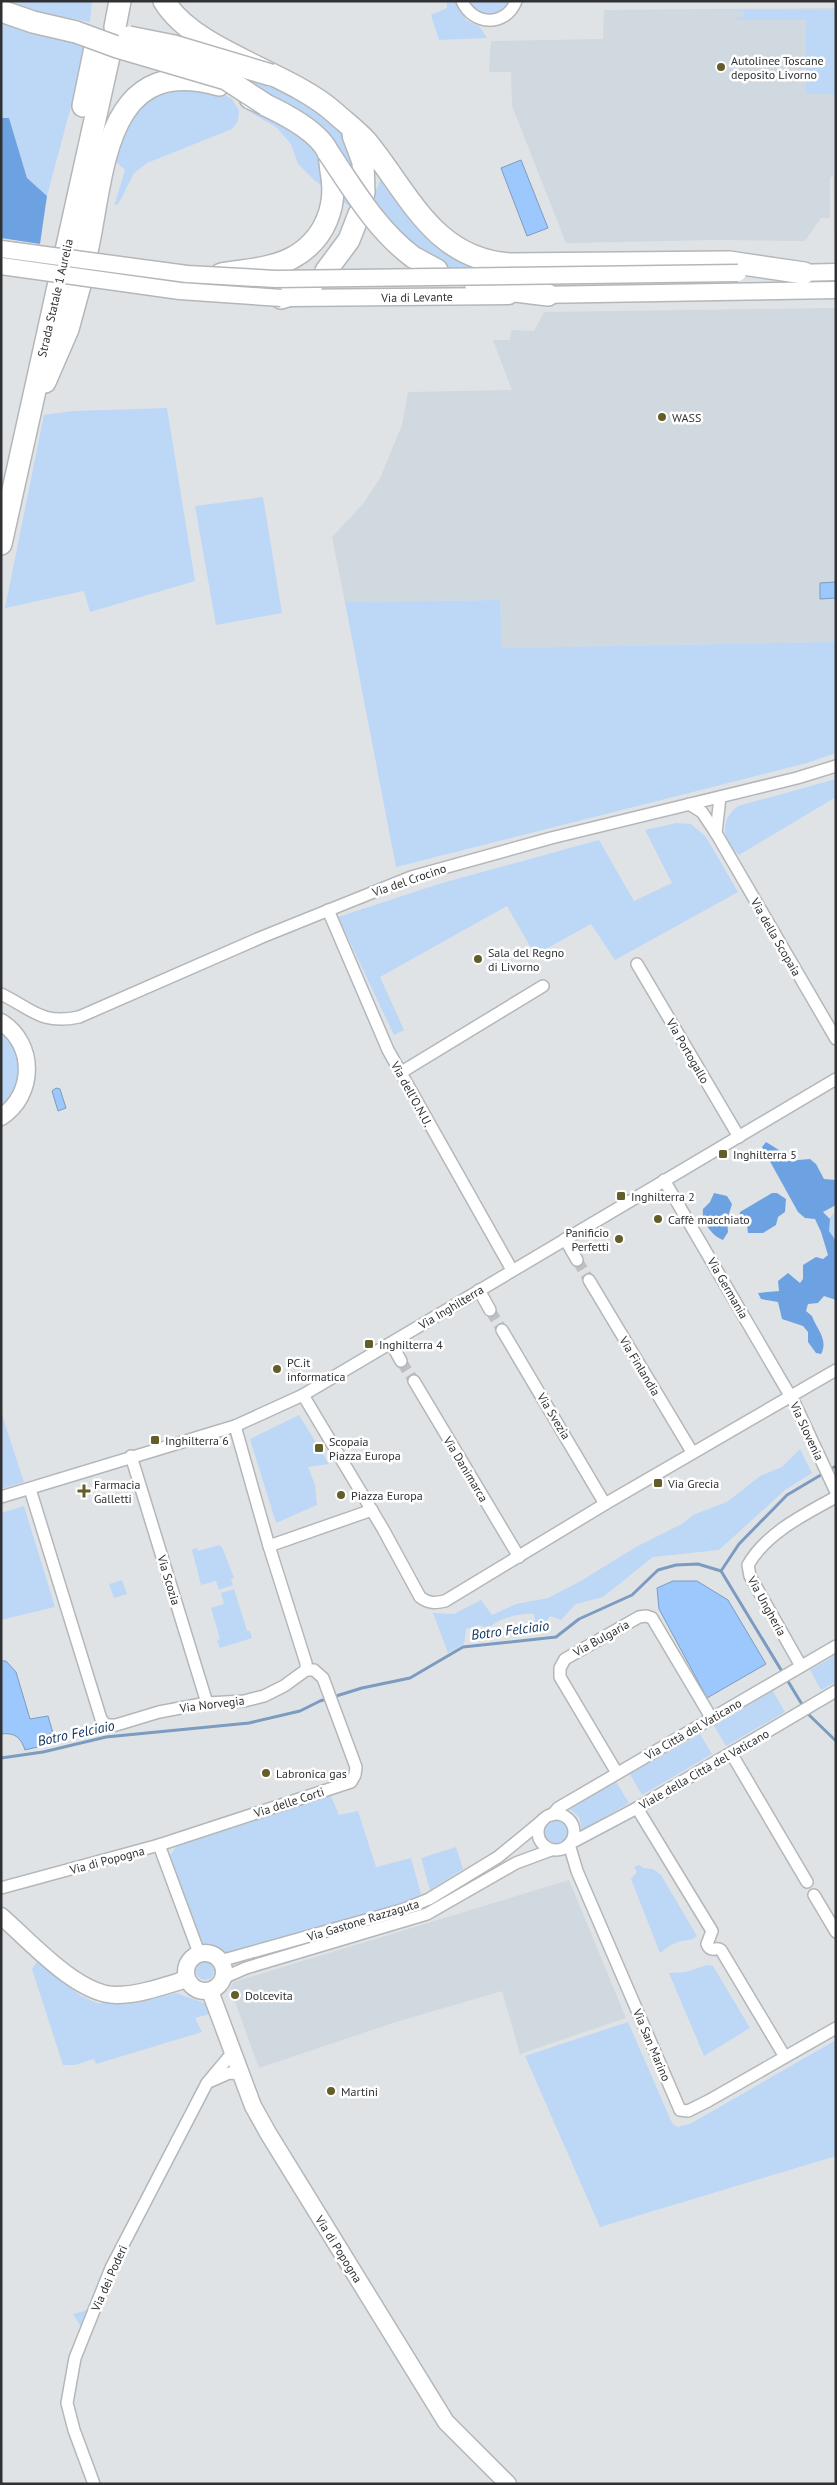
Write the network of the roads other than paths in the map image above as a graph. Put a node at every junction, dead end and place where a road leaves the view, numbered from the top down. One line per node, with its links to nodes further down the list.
1 (106, 1): 2 (highway)
2 (120, 1)
3 (164, 1): 8 (highway, bridge)
4 (462, 1): 5 (street)
5 (516, 1)
6 (1, 11): 7 (highway)
7 (76, 32): 8 (highway, bridge); 9 (highway, bridge)
8 (271, 75): 10 (highway)
9 (266, 105): 11 (highway); 24 (highway, bridge)
10 (345, 122): 12 (highway); 18 (highway)
11 (328, 152): 16 (highway, bridge); 19 (highway, bridge)
12 (364, 193)
13 (359, 214): 23 (highway)
14 (1, 249): 19 (main road, Via di Levante, bridge)
15 (1, 266): 23 (main road, Via di Levante, bridge)
16 (437, 270)
17 (836, 272): 18 (main road, Via di Levante)
18 (804, 273): 19 (main road, Via di Levante, bridge)
19 (211, 276)
20 (475, 283): 22 (highway)
21 (836, 290): 22 (main road, Via di Levante)
22 (548, 295): 23 (main road, Via di Levante)
23 (281, 298)
24 (29, 419): 25 (highway, Strada Statale 1 Aurelia); 26 (highway, Strada Statale 1 Aurelia)
25 (1, 478)
26 (1, 544)
27 (836, 766): 28 (street, Via del Crocino)
28 (720, 796): 29 (street, Via del Crocino); 30 (street)
29 (689, 804): 30 (street, Via della Scopaia); 31 (street, Via del Crocino)
30 (716, 833): 36 (street, Via della Scopaia)
31 (328, 910): 34 (street, Via del Crocino); 37 (street, Via dell'O.N.U.)
32 (637, 964): 42 (street, Via Portogallo)
33 (543, 986): 37 (street)
34 (1, 994)
35 (1, 1022): 41 (main road)
36 (836, 1039)
37 (400, 1073): 46 (street, Via dell'O.N.U.)
38 (836, 1078): 39 (street, Via Inghilterra)
39 (822, 1087): 40 (street); 42 (street, Via Inghilterra)
40 (836, 1088)
41 (3, 1115)
42 (739, 1137): 43 (street, Via Inghilterra)
43 (664, 1180): 44 (street, Via Inghilterra); 56 (street, Via Germania)
44 (564, 1239): 45 (street); 46 (street, Via Inghilterra)
45 (577, 1260)
46 (512, 1270): 48 (street, Via Inghilterra)
47 (589, 1280): 58 (street, Via Finlandia)
48 (479, 1290): 49 (street); 51 (street, Via Inghilterra)
49 (490, 1310)
50 (502, 1330): 63 (street, Via Svezia)
51 (391, 1343): 52 (street); 55 (street, Via Inghilterra)
52 (402, 1361)
53 (836, 1370): 56 (street)
54 (414, 1381): 66 (street, Via Danimarca)
55 (304, 1395): 57 (street, Via Inghilterra); 64 (street)
56 (791, 1396): 58 (street); 61 (street, Via Slovenia)
57 (236, 1426): 59 (street, Via Inghilterra); 65 (street)
58 (692, 1452): 63 (street)
59 (131, 1456): 60 (street, Via Inghilterra); 71 (street, Via Scozia)
60 (30, 1488): 62 (street, Via Inghilterra); 71 (street, Via Norvegia)
61 (835, 1492): 68 (street, Via Ungheria)
62 (1, 1497)
63 (605, 1504): 66 (street)
64 (372, 1510): 65 (street); 66 (street)
65 (269, 1546): 69 (street)
66 (519, 1557)
67 (836, 1646): 68 (street, Via Città del Vaticano)
68 (801, 1666): 72 (street, Via Città del Vaticano)
69 (306, 1670): 71 (street, Via Norvegia); 77 (street, Via delle Corti)
70 (836, 1690): 73 (street, Viale della Città del Vaticano)
71 (207, 1703)
72 (712, 1718): 74 (street, Via Città del Vaticano); 74 (street, Via Bulgaria)
73 (731, 1753): 75 (street, Viale della Città del Vaticano); 79 (street)
74 (617, 1773): 76 (street, Via Città del Vaticano)
75 (637, 1808): 78 (street, Viale della Città del Vaticano); 91 (street)
76 (547, 1817): 78 (street); 78 (street); 85 (street, Via Gastone Razzaguta)
77 (159, 1845): 80 (street, Via di Popogna); 84 (street, Via di Popogna)
78 (560, 1848): 86 (street, Via Gastone Razzaguta); 91 (street, Via San Marino)
79 (807, 1882)
80 (1, 1888)
81 (814, 1895): 83 (street)
82 (1, 1916): 87 (main road)
83 (836, 1932)
84 (199, 1954): 85 (main road); 87 (main road)
85 (220, 1961): 86 (main road)
86 (223, 1978): 88 (main road)
87 (187, 1979): 88 (main road)
88 (210, 1990): 90 (main road, Via di Popogna)
89 (836, 2028): 91 (street, Via San Marino)
90 (233, 2052): 92 (main road, Via di Popogna); 93 (street, Via dei Poderi)
91 (785, 2057)
92 (240, 2074): 93 (street); 95 (main road, Via di Popogna)
93 (207, 2083): 94 (street, Via dei Poderi)
94 (94, 2484)
95 (508, 2484)

